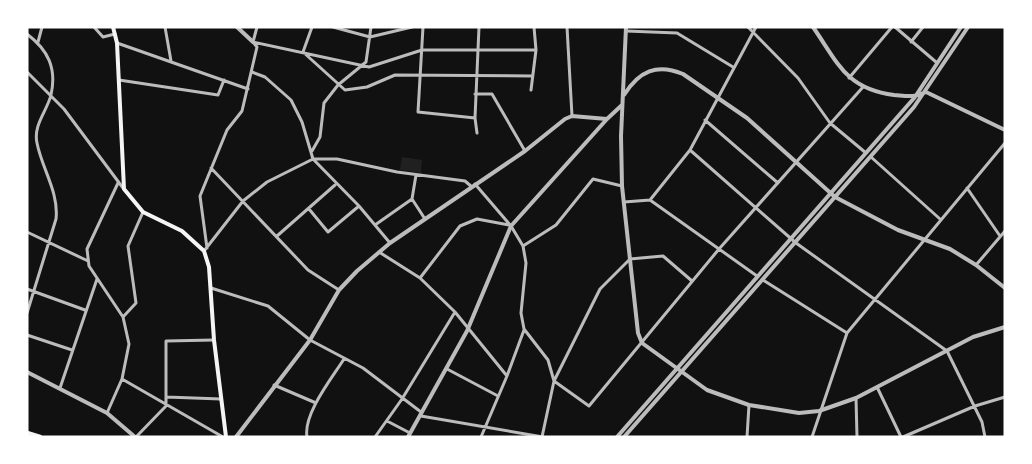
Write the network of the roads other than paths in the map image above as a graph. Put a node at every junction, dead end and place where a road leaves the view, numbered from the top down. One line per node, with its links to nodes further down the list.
1 (42, 27): 27 (street)
2 (94, 27): 25 (street)
3 (113, 27): 25 (main road)
4 (165, 27): 35 (street)
5 (237, 27): 28 (street)
6 (256, 27): 28 (street)
7 (312, 27): 34 (street)
8 (333, 27): 26 (street)
9 (370, 27): 26 (street)
10 (412, 27): 26 (street)
11 (423, 27): 31 (street)
12 (479, 27): 33 (street)
13 (534, 27): 32 (street)
14 (567, 27): 58 (street)
15 (748, 27): 23 (street)
16 (756, 27): 23 (street)
17 (813, 27): 44 (street)
18 (893, 27): 29 (street); 44 (street)
19 (922, 27): 29 (street)
20 (961, 27): 36 (street)
21 (968, 27): 51 (street)
22 (626, 29): 38 (street); 54 (street)
23 (753, 32): 38 (street); 62 (street)
24 (27, 34): 27 (street)
25 (116, 34): 30 (main road)
26 (370, 37): 37 (street)
27 (38, 42): 52 (street)
28 (253, 42): 34 (street); 40 (street)
29 (910, 42): 36 (street)
30 (117, 43): 35 (street); 45 (main road)
31 (422, 50): 33 (street); 37 (street); 41 (street)
32 (536, 50): 33 (street); 43 (street)
33 (478, 51): 42 (street)
34 (303, 52): 37 (street); 47 (street)
35 (171, 61): 46 (street)
36 (936, 62): 55 (street)
37 (362, 67): 47 (street)
38 (733, 67): 56 (street)
39 (27, 72): 52 (street)
40 (252, 72): 49 (street); 68 (street)
41 (419, 75): 42 (street); 47 (street); 59 (street)
42 (476, 76): 43 (street); 53 (street)
43 (532, 76): 50 (street)
44 (849, 78): 48 (street)
45 (119, 80): 46 (street); 81 (main road)
46 (224, 80): 49 (street)
47 (338, 85): 68 (street)
48 (863, 87): 55 (street); 62 (street)
49 (248, 89): 73 (street)
50 (531, 90)
51 (926, 92): 55 (street); 63 (street); 70 (street)
52 (51, 94): 75 (street); 102 (street)
53 (475, 94): 59 (street); 67 (street)
54 (624, 96): 56 (street); 57 (street)
55 (915, 97): 69 (street)
56 (718, 98): 61 (street); 72 (street)
57 (623, 104): 60 (street); 79 (street)
58 (572, 116): 60 (street); 67 (street)
59 (475, 118): 64 (street)
60 (607, 119): 95 (street)
61 (705, 120): 66 (street); 76 (street)
62 (830, 123): 69 (street); 72 (street)
63 (1005, 130)
64 (477, 133)
65 (1005, 143): 80 (street)
66 (690, 150): 85 (street); 89 (street)
67 (525, 151): 78 (street)
68 (312, 152): 71 (street)
69 (866, 153): 82 (street)
70 (871, 157): 83 (street); 93 (street)
71 (313, 159): 74 (street); 77 (street); 86 (street)
72 (796, 163): 76 (street); 82 (street)
73 (211, 168): 86 (street); 106 (street)
74 (416, 175): 78 (street); 84 (street)
75 (118, 183): 81 (street); 110 (street)
76 (778, 183): 89 (street)
77 (335, 185): 88 (street); 90 (street)
78 (473, 185): 92 (street); 95 (street)
79 (622, 186): 87 (street); 105 (street)
80 (967, 188): 93 (street); 99 (street)
81 (124, 189): 91 (main road)
82 (830, 194): 83 (street); 100 (street)
83 (835, 197): 101 (street); 104 (street)
84 (412, 199): 92 (street); 94 (street)
85 (650, 200): 87 (street); 107 (street)
86 (243, 201): 98 (street); 106 (street)
87 (624, 202): 109 (street)
88 (359, 206): 90 (street); 94 (street)
89 (757, 206): 100 (street); 107 (street)
90 (309, 209): 98 (street)
91 (143, 212): 106 (main road); 126 (street)
92 (425, 219): 103 (street)
93 (940, 219): 101 (street)
94 (375, 225): 103 (street)
95 (511, 226): 105 (street); 113 (street); 129 (street)
96 (1005, 231): 99 (street)
97 (27, 232): 102 (street)
98 (277, 236): 120 (street)
99 (1000, 236): 111 (street)
100 (790, 238): 104 (street); 112 (street)
101 (923, 239): 111 (street); 122 (street)
102 (48, 241): 110 (street); 121 (street)
103 (390, 243): 108 (street)
104 (796, 243): 115 (street); 122 (street)
105 (523, 246): 128 (street)
106 (205, 249): 117 (main road)
107 (719, 249): 112 (street); 116 (street)
108 (379, 252): 113 (street); 120 (street)
109 (630, 259): 116 (street); 134 (street); 144 (street)
110 (88, 261): 114 (street)
111 (976, 265): 118 (street)
112 (757, 276): 138 (street)
113 (420, 278): 124 (street)
114 (97, 279): 123 (street); 126 (street)
115 (763, 280): 130 (street); 140 (street)
116 (692, 281): 134 (street)
117 (211, 288): 132 (main road); 133 (street)
118 (1005, 288)
119 (27, 289): 121 (street)
120 (339, 290): 133 (street)
121 (34, 292): 123 (street); 125 (street)
122 (875, 298): 130 (street); 136 (street)
123 (85, 310): 135 (street)
124 (455, 312): 129 (street); 153 (street)
125 (27, 313)
126 (123, 317): 143 (street)
127 (1005, 327): 136 (street)
128 (524, 330): 142 (street); 144 (street)
129 (467, 331): 139 (street); 142 (street)
130 (846, 333): 158 (street)
131 (27, 334): 135 (street)
132 (214, 340): 149 (street); 152 (main road)
133 (310, 340): 137 (street); 145 (street)
134 (642, 343): 138 (street); 144 (street)
135 (72, 350): 147 (street)
136 (947, 351): 146 (street); 157 (street)
137 (344, 359): 153 (street); 154 (street)
138 (677, 368): 140 (street); 173 (street)
139 (447, 369): 148 (street); 160 (street)
140 (682, 371): 155 (street); 174 (street)
141 (27, 372): 147 (street)
142 (507, 376): 148 (street)
143 (122, 379): 156 (street); 159 (street)
144 (554, 381): 172 (street)
145 (274, 385): 154 (street); 168 (street)
146 (876, 386): 151 (street); 178 (street)
147 (60, 388): 159 (street)
148 (498, 396): 162 (street)
149 (166, 397): 152 (street); 156 (street)
150 (1005, 397): 157 (street)
151 (856, 398): 158 (street); 177 (street)
152 (220, 399): 167 (main road)
153 (402, 399): 160 (street); 161 (street)
154 (316, 403): 169 (street)
155 (749, 405): 158 (street); 175 (street)
156 (166, 406): 166 (street); 167 (street)
157 (975, 406): 178 (street); 179 (street)
158 (819, 411): 176 (street)
159 (107, 413): 166 (street)
160 (422, 415): 162 (street); 164 (street)
161 (387, 422): 164 (street); 170 (street)
162 (485, 427): 171 (street); 172 (street)
163 (27, 433): 165 (highway)
164 (409, 435)
165 (40, 437)
166 (135, 437)
167 (224, 437)
168 (236, 437)
169 (307, 437)
170 (375, 437)
171 (481, 437)
172 (542, 437)
173 (617, 437)
174 (624, 437)
175 (747, 437)
176 (812, 437)
177 (857, 437)
178 (902, 437)
179 (985, 437)

